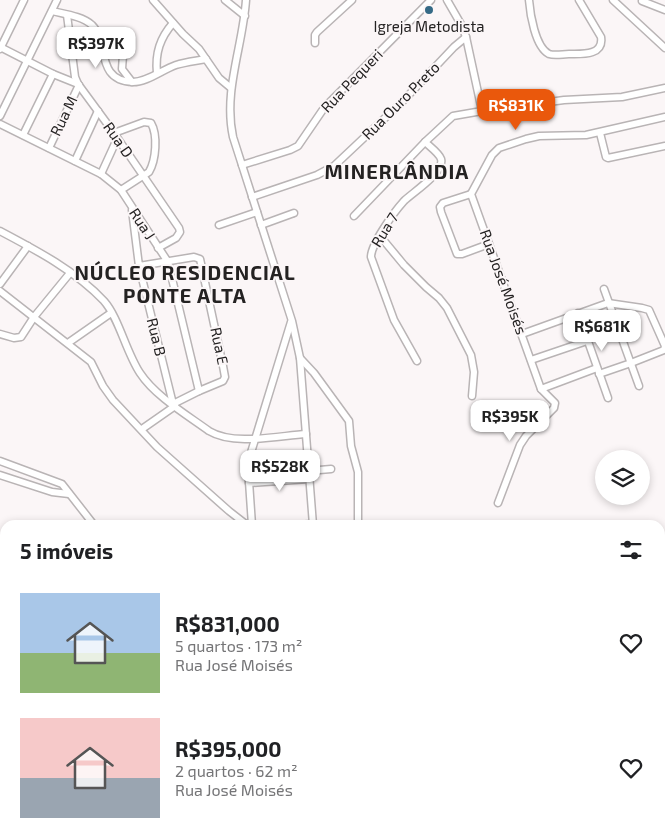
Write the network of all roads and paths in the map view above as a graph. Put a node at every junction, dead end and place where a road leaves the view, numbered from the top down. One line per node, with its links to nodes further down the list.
1 (24, 0): 21 (street)
2 (57, 0): 14 (street)
3 (153, 0): 17 (street)
4 (225, 0): 16 (street)
5 (246, 0): 16 (street)
6 (352, 0): 20 (street)
7 (431, 0): 43 (street, Rua Pequeri)
8 (448, 0): 18 (street)
9 (529, 0): 10 (street)
10 (579, 0)
11 (614, 0): 22 (street)
12 (642, 0): 13 (street)
13 (665, 10)
14 (52, 11): 15 (street); 24 (street)
15 (67, 15): 27 (street); 28 (street, Rua D)
16 (244, 16): 29 (street)
17 (173, 23): 23 (street); 25 (street)
18 (466, 37): 32 (street); 48 (street, Rua Ouro Preto)
19 (124, 41): 27 (street)
20 (315, 42)
21 (0, 48): 24 (street)
22 (665, 48)
23 (206, 59): 25 (street); 29 (street)
24 (27, 61): 26 (street); 33 (street)
25 (156, 73): 27 (street)
26 (53, 74): 28 (street); 37 (street)
27 (132, 82)
28 (79, 85): 31 (street, Rua D); 41 (street, Rua M)
29 (231, 88): 43 (street)
30 (665, 88): 32 (street)
31 (98, 111): 38 (street, Rua D); 42 (street)
32 (482, 111): 39 (street)
33 (0, 116)
34 (665, 117): 36 (street)
35 (0, 124): 37 (street, Rua J)
36 (600, 133): 40 (street); 47 (street)
37 (23, 135): 41 (street, Rua J)
38 (116, 136): 44 (street); 45 (street, Rua D); 45 (street)
39 (425, 142): 52 (street); 56 (street, Rua 7)
40 (665, 146)
41 (48, 148): 42 (street, Rua J)
42 (75, 161): 44 (street, Rua J)
43 (242, 165): 48 (street)
44 (101, 174): 46 (street, Rua J)
45 (143, 175): 46 (street); 59 (street, Rua D)
46 (120, 190): 49 (street, Rua J)
47 (471, 194): 57 (street, Rua José Moisés); 57 (street)
48 (252, 197): 50 (street)
49 (132, 210): 59 (street, Rua J); 61 (street, Rua B)
50 (256, 212): 53 (street); 54 (street)
51 (294, 213): 54 (street)
52 (354, 216)
53 (219, 225)
54 (261, 225): 70 (street)
55 (0, 231): 58 (street)
56 (380, 236): 80 (street, Rua 7); 86 (street)
57 (489, 244): 72 (street, Rua José Moisés)
58 (28, 246): 62 (street); 63 (street)
59 (158, 248): 60 (street, Rua J)
60 (168, 262): 61 (street, Rua E); 85 (street, Rua J); 85 (street, Rua E)
61 (139, 266): 88 (street, Rua B)
62 (70, 273): 67 (street); 69 (street)
63 (0, 284)
64 (604, 290): 66 (street)
65 (0, 291): 69 (street)
66 (608, 303): 68 (street); 77 (street); 81 (street)
67 (111, 313): 76 (street); 88 (street)
68 (578, 313): 72 (street); 75 (street)
69 (34, 317): 71 (street); 76 (street)
70 (292, 321): 73 (street); 74 (street)
71 (0, 334)
72 (522, 334): 79 (street, Rua José Moisés)
73 (287, 336): 74 (street); 91 (street)
74 (295, 336): 78 (street)
75 (588, 341): 79 (street); 82 (street)
76 (68, 344): 89 (street)
77 (664, 350): 81 (street)
78 (300, 358): 90 (street); 104 (street)
79 (532, 360): 84 (street, Rua José Moisés)
80 (417, 361)
81 (631, 363): 82 (street); 83 (street)
82 (598, 371): 84 (street); 87 (street)
83 (639, 386)
84 (542, 389): 99 (street, Rua José Moisés)
85 (198, 391): 88 (street, Rua E)
86 (472, 396)
87 (608, 398)
88 (174, 405): 89 (street, Rua E); 91 (street)
89 (142, 429): 101 (street)
90 (306, 434): 91 (street); 94 (street)
91 (255, 438): 97 (street)
92 (0, 461): 98 (street)
93 (331, 469): 94 (street)
94 (308, 471): 96 (street)
95 (0, 475): 98 (street)
96 (309, 479): 97 (street); 103 (street)
97 (249, 483): 102 (street)
98 (69, 494): 100 (street)
99 (498, 503)
100 (90, 520)
101 (241, 520)
102 (252, 520)
103 (313, 520)
104 (358, 520)

